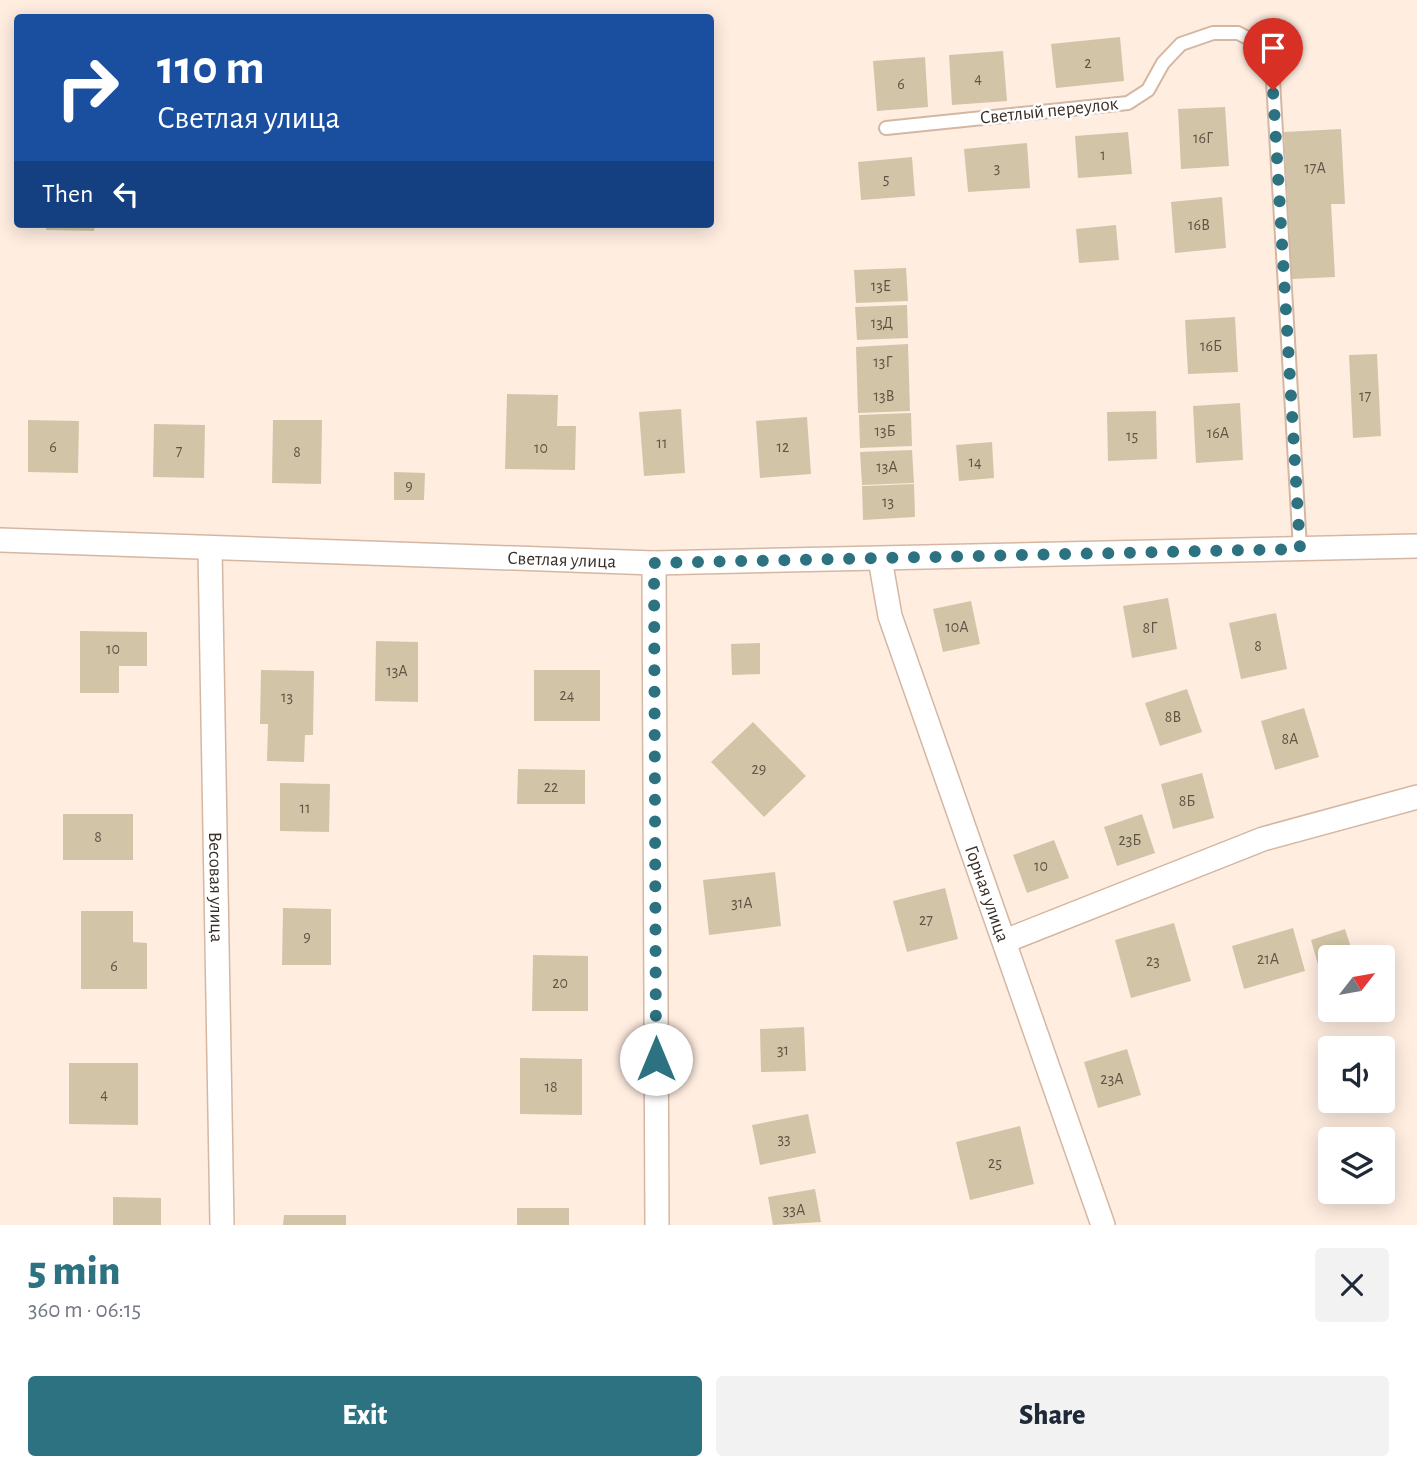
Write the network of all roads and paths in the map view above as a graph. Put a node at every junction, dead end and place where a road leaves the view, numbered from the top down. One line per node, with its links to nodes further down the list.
1 (886, 128): 5 (lane, Светлый переулок)
2 (0, 540): 4 (street, Светлая улица)
3 (1417, 546): 5 (street, Светлая улица)
4 (210, 549): 7 (street, Светлая улица); 10 (street, Весовая улица)
5 (1300, 549): 6 (street, Светлая улица)
6 (880, 559): 7 (street, Светлая улица); 9 (street, Горная улица)
7 (654, 563): 11 (street)
8 (1417, 797): 9 (street)
9 (1005, 941): 12 (street, Горная улица)
10 (222, 1225)
11 (657, 1225)
12 (1103, 1225)

